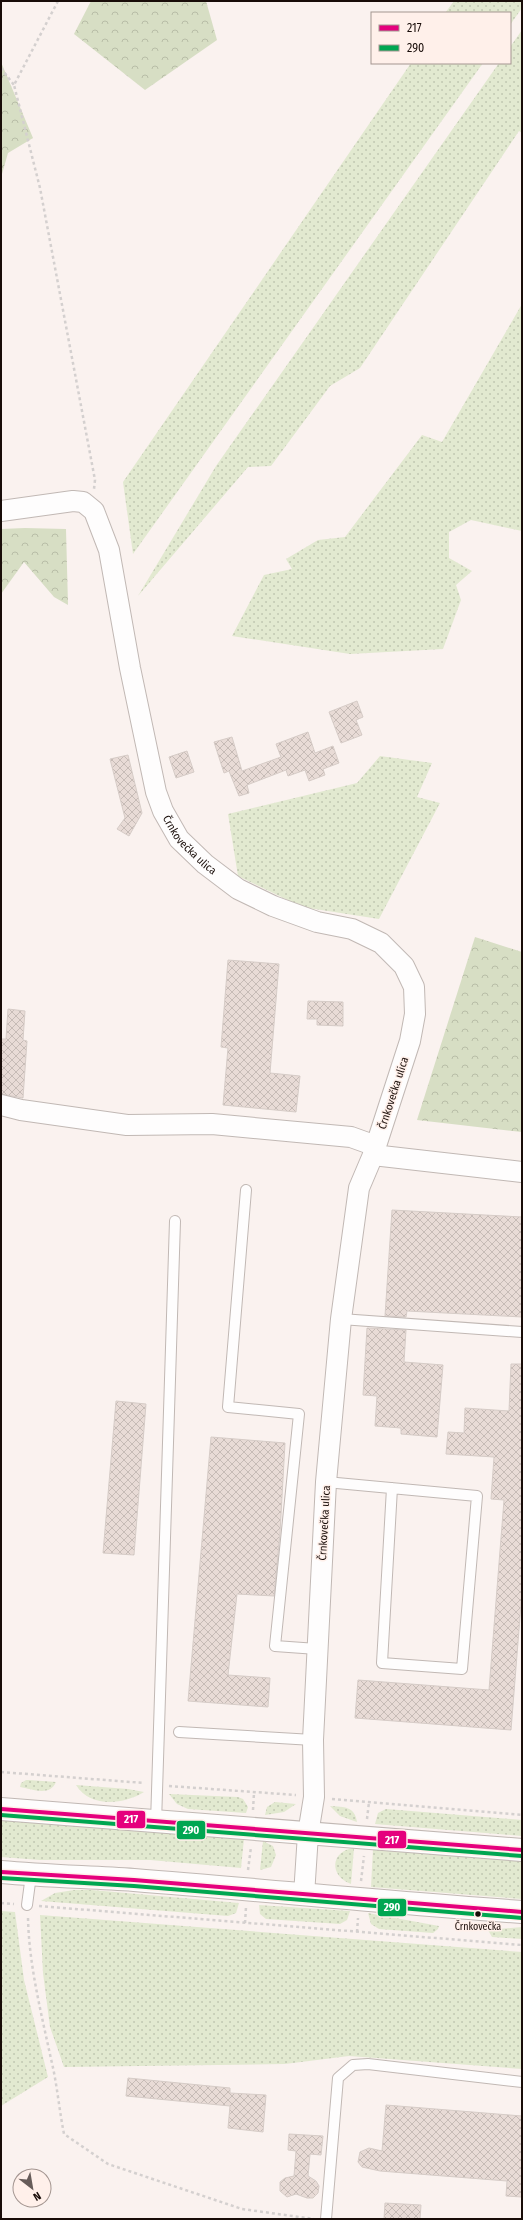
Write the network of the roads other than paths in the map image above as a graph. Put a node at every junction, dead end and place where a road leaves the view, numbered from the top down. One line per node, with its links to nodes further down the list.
1 (1, 511): 3 (street, Črnkovečka ulica)
2 (1, 1105): 3 (street)
3 (374, 1151): 4 (street); 7 (street, Črnkovečka ulica)
4 (522, 1172)
5 (246, 1190): 11 (lane)
6 (175, 1220): 15 (lane)
7 (341, 1319): 8 (lane); 9 (street, Črnkovečka ulica)
8 (522, 1332)
9 (326, 1482): 10 (lane); 11 (street, Črnkovečka ulica)
10 (392, 1488): 10 (lane)
11 (317, 1649): 13 (street, Črnkovečka ulica)
12 (179, 1732): 13 (lane)
13 (313, 1740): 16 (street, Črnkovečka ulica)
14 (1, 1809): 15 (main road)
15 (156, 1823): 16 (main road)
16 (308, 1834): 17 (main road); 20 (street, Črnkovečka ulica)
17 (522, 1850)
18 (1, 1872): 19 (main road)
19 (31, 1875): 20 (main road); 21 (lane)
20 (304, 1895): 22 (main road)
21 (22, 1905)
22 (522, 1912)
23 (522, 2082): 24 (lane)
24 (326, 2219)

